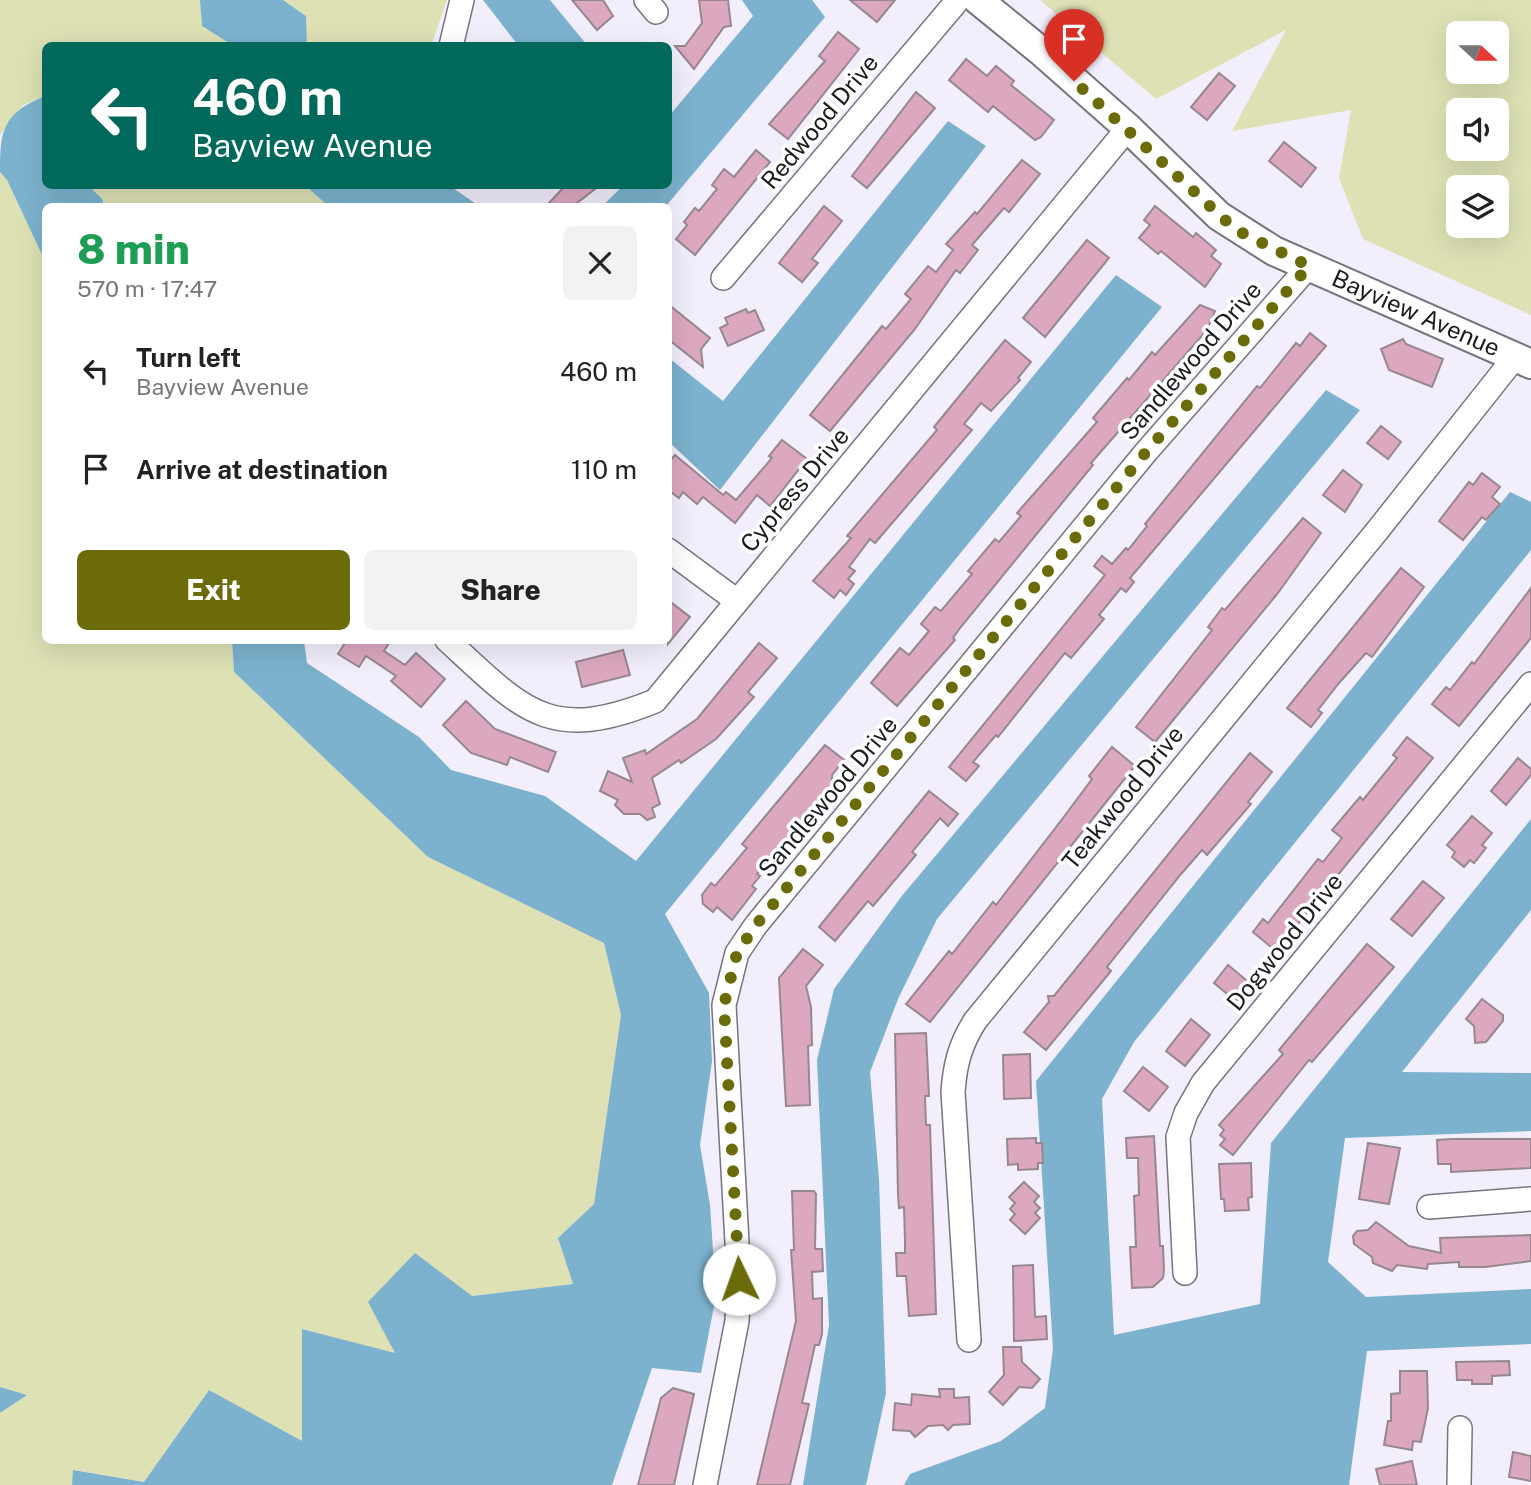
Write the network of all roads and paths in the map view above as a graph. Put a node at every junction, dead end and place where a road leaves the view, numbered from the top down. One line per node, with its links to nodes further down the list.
1 (462, 0): 4 (street)
2 (957, 0): 7 (street, Redwood Drive)
3 (978, 0): 5 (main road, Bayview Avenue)
4 (452, 42)
5 (1128, 128): 6 (main road, Bayview Avenue); 10 (street, Cypress Drive)
6 (1309, 266): 8 (main road, Bayview Avenue); 18 (street, Sandlewood Drive)
7 (723, 278)
8 (1523, 360): 16 (street, Teakwood Drive)
9 (672, 553): 10 (street)
10 (737, 601): 11 (street, Cypress Drive)
11 (451, 644)
12 (1531, 684): 15 (street, Dogwood Drive)
13 (1531, 1199): 14 (street)
14 (1429, 1206)
15 (1185, 1273)
16 (969, 1339)
17 (1460, 1427): 19 (street)
18 (705, 1485)
19 (1460, 1485)

